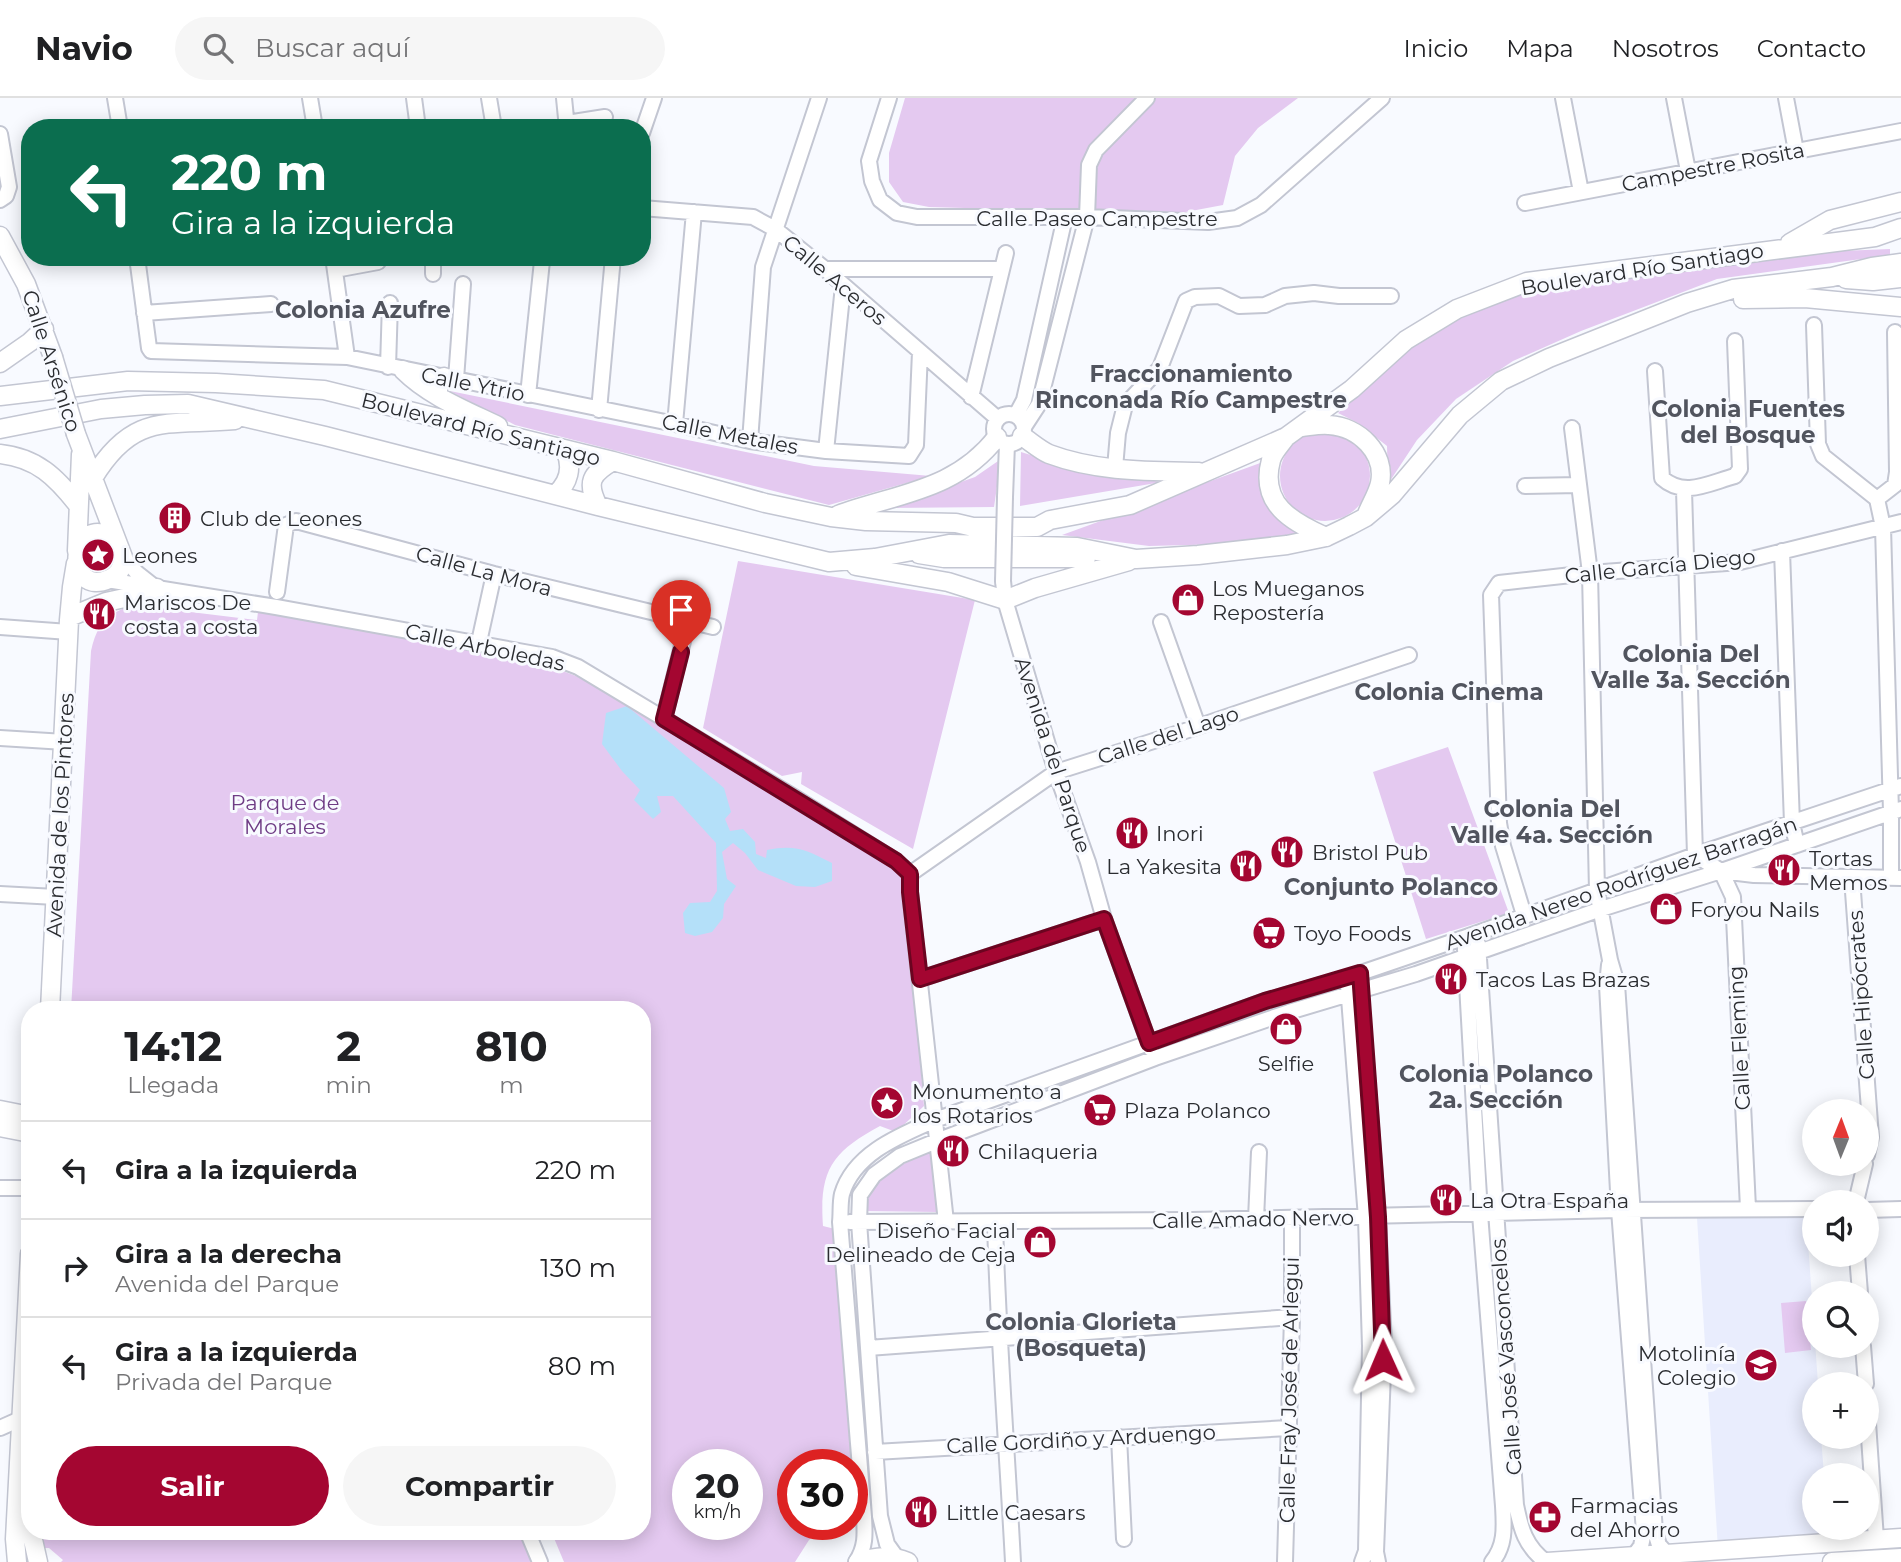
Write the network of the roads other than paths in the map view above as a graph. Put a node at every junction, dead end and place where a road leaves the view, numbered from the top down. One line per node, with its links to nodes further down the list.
1 (115, 98): 15 (street)
2 (310, 98): 16 (street)
3 (414, 98): 17 (street)
4 (489, 98): 18 (street)
5 (564, 98): 19 (street)
6 (654, 98): 21 (street)
7 (819, 98): 35 (street)
8 (889, 98): 32 (street, Calle Paseo Campestre)
9 (1147, 98): 33 (street)
10 (1382, 98): 33 (street, Calle Paseo Campestre)
11 (1563, 98): 26 (street)
12 (1674, 98): 25 (street)
13 (1787, 98): 24 (street)
14 (606, 117): 20 (street)
15 (118, 119)
16 (314, 119)
17 (417, 119)
18 (492, 119)
19 (566, 119)
20 (596, 119)
21 (647, 119)
22 (1901, 131): 24 (street, Campestre Rosita)
23 (0, 134): 27 (street)
24 (1796, 151): 25 (street, Campestre Rosita)
25 (1688, 172): 26 (street, Campestre Rosita)
26 (1581, 192): 29 (street, Campestre Rosita)
27 (0, 200)
28 (1901, 202): 39 (main road)
29 (1525, 203)
30 (651, 209): 31 (street, Calle Aceros)
31 (694, 212): 35 (street, Calle Aceros); 78 (street)
32 (1065, 217): 33 (street, Calle Paseo Campestre); 55 (street)
33 (1087, 217): 59 (street)
34 (1901, 228): 37 (main road, Boulevard Río Santiago)
35 (775, 229): 48 (street, Calle Aceros); 84 (street)
36 (0, 236): 63 (main road, Calle Arsénico)
37 (1875, 237): 38 (main road, Boulevard Río Santiago); 39 (main road, Boulevard Río Santiago)
38 (1901, 241)
39 (1782, 248): 79 (main road, Boulevard Río Santiago)
40 (1006, 253): 47 (street)
41 (1901, 263): 50 (main road, Boulevard Río Santiago)
42 (138, 266): 61 (street)
43 (334, 266): 67 (street)
44 (433, 266): 49 (street)
45 (541, 266): 74 (street)
46 (612, 266): 76 (street)
47 (1002, 269): 48 (street); 75 (street)
48 (825, 270): 53 (street, Calle Aceros)
49 (433, 274)
50 (1832, 277): 51 (main road, Boulevard Río Santiago); 57 (main road, Boulevard Río Santiago)
51 (1901, 278)
52 (463, 284): 71 (street)
53 (843, 286): 66 (street, Calle Aceros); 88 (street)
54 (1391, 296): 91 (street)
55 (1046, 301): 59 (street); 82 (street)
56 (390, 303): 69 (street)
57 (1687, 303): 60 (main road); 102 (main road, Boulevard Río Santiago)
58 (271, 304): 61 (street)
59 (1064, 305): 82 (street)
60 (1901, 307)
61 (144, 313): 67 (street, Calle Ytrio)
62 (1814, 325): 98 (street)
63 (44, 329): 68 (main road); 87 (main road, Calle Arsénico, bridge)
64 (1895, 332): 98 (street)
65 (1735, 341): 96 (street)
66 (919, 352): 75 (street, Calle Aceros); 88 (street, Calle Metales)
67 (346, 357): 69 (street, Calle Ytrio)
68 (0, 363)
69 (395, 369): 71 (street, Calle Ytrio); 73 (main road)
70 (1655, 371): 96 (street)
71 (450, 378): 73 (main road); 74 (street, Calle Ytrio)
72 (0, 396): 85 (main road, Boulevard Río Santiago)
73 (438, 396): 85 (main road)
74 (528, 396): 76 (street, Calle Ytrio)
75 (971, 397): 82 (street, Calle Aceros)
76 (599, 410): 78 (street, Calle Metales)
77 (251, 419): 81 (main road, Boulevard Río Santiago); 93 (main road); 97 (main road, Boulevard Río Santiago)
78 (675, 424): 84 (street, Calle Metales)
79 (1302, 427): 83 (main road, Boulevard Río Santiago); 102 (main road)
80 (1572, 428): 94 (street)
81 (0, 429)
82 (1011, 430): 91 (main road); 101 (main road); 117 (street, Avenida del Parque, bridge)
83 (1286, 437): 92 (main road, Boulevard Río Santiago); 105 (main road)
84 (750, 441): 88 (street, Calle Metales)
85 (529, 442): 86 (main road, Boulevard Río Santiago)
86 (565, 450): 90 (main road, Boulevard Río Santiago); 97 (main road)
87 (82, 451): 93 (main road, Calle Arsénico); 99 (main road, Calle Arsénico)
88 (826, 451)
89 (0, 454): 99 (main road)
90 (613, 461): 100 (main road); 101 (main road, Boulevard Río Santiago)
91 (1115, 468): 92 (main road)
92 (1206, 472): 101 (main road, Boulevard Río Santiago)
93 (93, 478): 106 (main road, Calle Arsénico)
94 (1579, 485): 95 (street); 112 (street)
95 (1525, 486)
96 (1684, 489): 111 (street)
97 (555, 495): 100 (main road, Boulevard Río Santiago)
98 (1877, 499): 104 (street)
99 (78, 505): 108 (main road, Calle Arsénico)
100 (598, 506): 110 (main road, Boulevard Río Santiago)
101 (831, 517)
102 (1366, 517): 105 (main road, Boulevard Río Santiago)
103 (1901, 522): 104 (street, Calle García Diego)
104 (1883, 527): 107 (street, Calle García Diego); 130 (street)
105 (1325, 537): 109 (main road, Boulevard Río Santiago)
106 (120, 549): 108 (main road); 114 (main road); 115 (street)
107 (1782, 551): 111 (street, Calle García Diego); 132 (street)
108 (77, 557): 114 (main road); 120 (main road, Avenida de los Pintores)
109 (1136, 559): 110 (main road, Boulevard Río Santiago); 117 (main road)
110 (829, 562): 117 (main road)
111 (1686, 565): 112 (street, Calle García Diego); 134 (street)
112 (1590, 573): 139 (street); 143 (street, Calle García Diego)
113 (494, 574): 116 (street, Calle La Mora); 118 (street, Calle La Mora); 123 (street)
114 (104, 581): 115 (street, Calle Arboledas); 120 (main road)
115 (157, 589): 120 (main road); 123 (street, Calle Arboledas)
116 (278, 592)
117 (1004, 600): 129 (street, Avenida del Parque)
118 (684, 621): 122 (street, Calle La Mora); 125 (street)
119 (1161, 622): 126 (street)
120 (70, 623): 121 (street); 128 (main road, Avenida de los Pintores)
121 (0, 627)
122 (713, 627)
123 (479, 642): 125 (street, Calle Arboledas)
124 (1409, 655): 126 (street, Calle del Lago)
125 (664, 719): 136 (street, Calle Arboledas)
126 (1198, 726): 129 (street, Calle del Lago)
127 (0, 738): 128 (street)
128 (65, 742): 141 (main road, Avenida de los Pintores)
129 (1056, 772): 136 (street, Calle del Lago); 144 (street, Avenida del Parque)
130 (1896, 788): 131 (street); 132 (street, Avenida Nereo Rodríguez Barragán)
131 (1896, 811): 133 (street, Avenida Nereo Rodríguez Barragán); 138 (street)
132 (1792, 823): 133 (street); 134 (street, Avenida Nereo Rodríguez Barragán)
133 (1797, 845): 135 (street, Avenida Nereo Rodríguez Barragán)
134 (1695, 855): 135 (street); 139 (street, Avenida Nereo Rodríguez Barragán)
135 (1721, 871): 137 (street); 142 (street, Avenida Nereo Rodríguez Barragán); 168 (street, Calle Fleming)
136 (910, 874): 148 (street)
137 (1852, 878): 138 (street); 155 (street, Calle Hipócrates)
138 (1896, 878)
139 (1597, 891): 142 (street); 143 (street, Avenida Nereo Rodríguez Barragán)
140 (0, 894): 141 (street)
141 (56, 897): 151 (main road, Avenida de los Pintores)
142 (1601, 909): 146 (street, Avenida Nereo Rodríguez Barragán); 171 (street)
143 (1524, 915): 145 (street, Avenida Nereo Rodríguez Barragán)
144 (1104, 919): 148 (street); 153 (street, Avenida del Parque)
145 (1473, 935): 146 (street, Calle José Vasconcelos); 147 (street, Avenida Nereo Rodríguez Barragán)
146 (1471, 955): 149 (street, Avenida Nereo Rodríguez Barragán); 160 (street, Calle José Vasconcelos)
147 (1354, 975): 149 (street); 150 (street, Avenida Nereo Rodríguez Barragán)
148 (920, 979): 158 (street)
149 (1354, 992): 152 (street, Avenida Nereo Rodríguez Barragán); 175 (street)
150 (1287, 995): 152 (street); 153 (street, Avenida Nereo Rodríguez Barragán)
151 (50, 1001)
152 (1289, 1012): 154 (street, Avenida Nereo Rodríguez Barragán)
153 (1149, 1043): 154 (street, Avenida del Parque); 158 (street, Avenida Nereo Rodríguez Barragán)
154 (1155, 1058): 162 (street, Avenida Nereo Rodríguez Barragán)
155 (1868, 1099)
156 (0, 1110): 157 (main road)
157 (21, 1114)
158 (935, 1119): 162 (street); 178 (street, Avenida Nereo Rodríguez Barragán)
159 (0, 1127): 161 (main road)
160 (1483, 1130): 166 (street, Calle José Vasconcelos); 167 (street, Calle José Vasconcelos)
161 (21, 1131)
162 (939, 1140): 179 (street); 181 (street, Avenida Nereo Rodríguez Barragán)
163 (1259, 1152): 177 (street)
164 (0, 1188): 165 (street)
165 (21, 1188)
166 (1494, 1188): 167 (street); 173 (street, Calle José Vasconcelos)
167 (1479, 1189): 174 (street, Calle José Vasconcelos)
168 (1748, 1208): 169 (street, Calle Amado Nervo); 171 (street, Calle Amado Nervo)
169 (1802, 1209)
170 (1901, 1209): 172 (street)
171 (1625, 1210): 173 (street, Calle Amado Nervo); 186 (street)
172 (1879, 1210)
173 (1496, 1213): 174 (street, Calle Amado Nervo); 183 (street, Calle José Vasconcelos)
174 (1480, 1214): 175 (street, Calle Amado Nervo); 183 (street, Calle José Vasconcelos)
175 (1372, 1217): 176 (street, Calle Amado Nervo); 192 (street)
176 (1292, 1218): 177 (street, Calle Amado Nervo); 182 (street, Calle Fray José de Arlegui)
177 (1256, 1219): 180 (street, Calle Amado Nervo)
178 (840, 1222): 181 (street, Calle Amado Nervo); 210 (street, Avenida Nereo Rodríguez Barragán)
179 (946, 1222): 180 (street, Calle Amado Nervo); 181 (street, Calle Amado Nervo)
180 (995, 1222): 184 (street)
181 (859, 1223): 185 (street, Avenida Nereo Rodríguez Barragán)
182 (1292, 1317): 184 (street); 189 (street, Calle Fray José de Arlegui)
183 (1496, 1322): 188 (street, Calle José Vasconcelos)
184 (998, 1339): 185 (street); 193 (street)
185 (868, 1348): 194 (street, Avenida Nereo Rodríguez Barragán)
186 (1636, 1349): 202 (street); 204 (street)
187 (21, 1420): 190 (street)
188 (1504, 1424): 215 (street, Calle José Vasconcelos); 216 (street, Calle José Vasconcelos)
189 (1288, 1427): 191 (street, Calle Gordiño y Arduengo); 212 (street, Calle Fray José de Arlegui)
190 (0, 1428)
191 (1119, 1437): 193 (street, Calle Gordiño y Arduengo); 197 (street)
192 (1374, 1442): 213 (street); 214 (street)
193 (1007, 1443): 194 (street, Calle Gordiño y Arduengo); 211 (street)
194 (875, 1452): 205 (street, Avenida Nereo Rodríguez Barragán)
195 (21, 1466): 207 (main road)
196 (1901, 1538): 198 (main road)
197 (1124, 1539)
198 (1879, 1539)
199 (33, 1540): 208 (main road)
200 (531, 1540): 209 (street)
201 (1861, 1540): 202 (main road)
202 (1667, 1553): 204 (main road)
203 (1901, 1558): 217 (main road)
204 (1634, 1559): 206 (main road)
205 (903, 1560): 210 (main road)
206 (1593, 1560): 216 (main road)
207 (17, 1562)
208 (38, 1562)
209 (540, 1562)
210 (858, 1562)
211 (1013, 1562)
212 (1285, 1562)
213 (1362, 1562)
214 (1378, 1562)
215 (1492, 1562)
216 (1546, 1562)
217 (1832, 1562)

